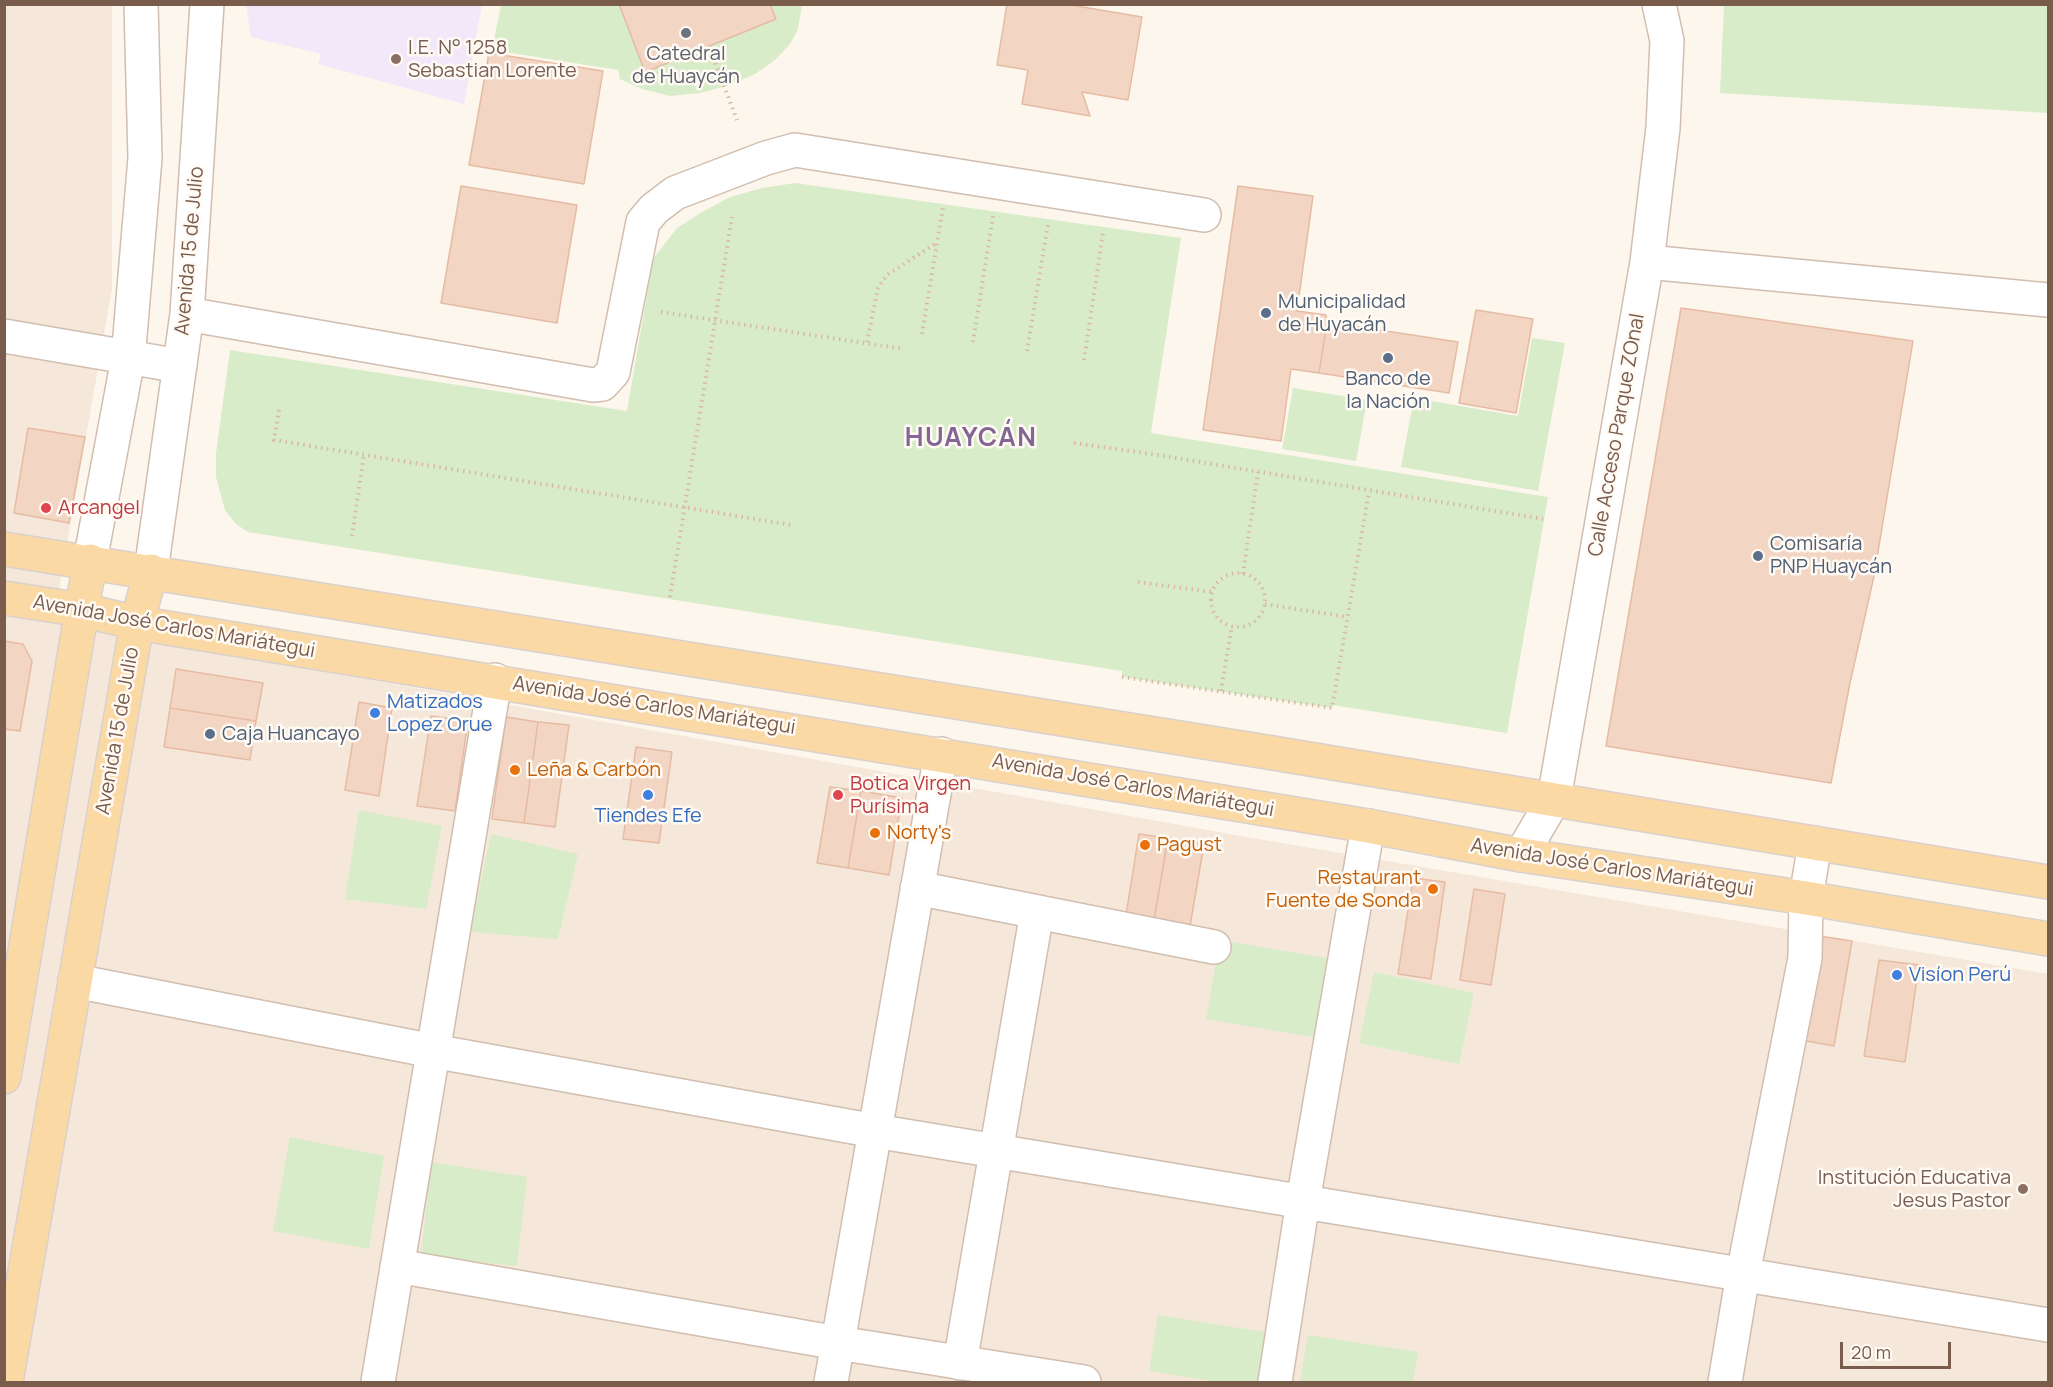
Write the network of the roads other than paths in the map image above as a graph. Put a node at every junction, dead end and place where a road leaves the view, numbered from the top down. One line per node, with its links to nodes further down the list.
1 (141, 4): 9 (street)
2 (207, 4): 7 (street, Avenida 15 de Julio)
3 (1659, 4): 5 (street, Calle Acceso Parque ZOnal)
4 (1204, 215): 7 (street)
5 (1647, 262): 6 (street); 19 (street, Calle Acceso Parque ZOnal)
6 (2049, 300)
7 (187, 314): 10 (street, Avenida 15 de Julio)
8 (4, 336): 9 (street)
9 (128, 359): 10 (street); 12 (street)
10 (180, 366): 13 (street, Avenida 15 de Julio)
11 (4, 549): 12 (main road)
12 (90, 561): 13 (main road); 15 (main road)
13 (151, 571): 16 (main road, Avenida 15 de Julio); 19 (main road)
14 (4, 598): 15 (main road, Avenida José Carlos Mariátegui)
15 (82, 610): 16 (main road, Avenida José Carlos Mariátegui); 30 (main road)
16 (137, 623): 17 (main road, Avenida José Carlos Mariátegui); 29 (main road, Avenida 15 de Julio)
17 (495, 680): 18 (main road, Avenida José Carlos Mariátegui); 31 (street)
18 (941, 754): 20 (main road, Avenida José Carlos Mariátegui); 24 (street)
19 (1554, 799): 21 (main road); 22 (street, Calle Acceso Parque ZOnal)
20 (1368, 826): 22 (main road, Avenida José Carlos Mariátegui); 35 (street)
21 (1815, 843): 23 (main road); 25 (street)
22 (1521, 855): 25 (main road, Avenida José Carlos Mariátegui)
23 (2049, 882)
24 (917, 888): 26 (street); 33 (street)
25 (1806, 898): 27 (main road, Avenida José Carlos Mariátegui); 37 (street)
26 (1037, 912): 28 (street); 34 (street)
27 (2049, 939)
28 (1214, 947)
29 (75, 981): 31 (street); 41 (main road, Avenida 15 de Julio)
30 (8, 1041): 32 (main road)
31 (433, 1051): 33 (street); 36 (street)
32 (4, 1077)
33 (875, 1131): 34 (street); 39 (street)
34 (997, 1150): 35 (street); 40 (street)
35 (1303, 1201): 37 (street); 45 (street)
36 (397, 1266): 39 (street); 42 (street)
37 (1743, 1274): 38 (street); 46 (street)
38 (2049, 1325)
39 (838, 1343): 40 (street); 43 (street)
40 (960, 1363): 44 (street)
41 (6, 1383)
42 (378, 1383)
43 (831, 1383)
44 (1084, 1383)
45 (1275, 1383)
46 (1725, 1383)

